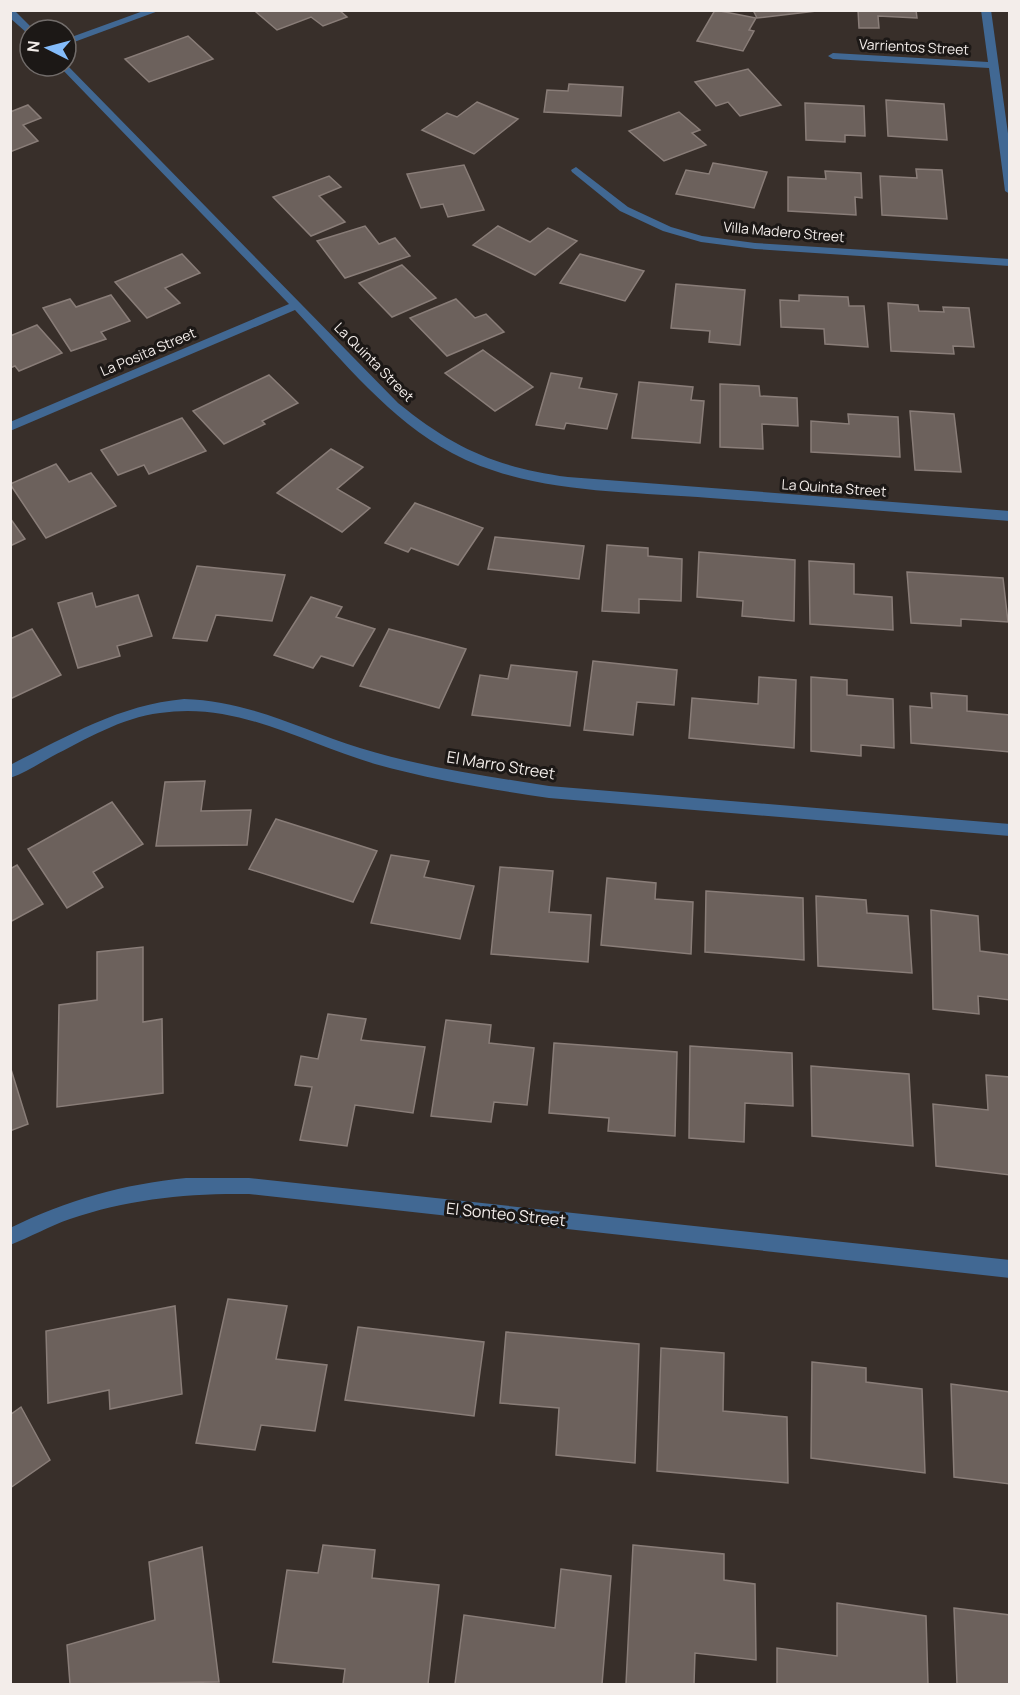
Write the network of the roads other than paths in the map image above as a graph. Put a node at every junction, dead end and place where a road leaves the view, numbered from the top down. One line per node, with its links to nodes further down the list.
1 (157, 10): 3 (street)
2 (986, 10): 5 (street)
3 (78, 38)
4 (833, 56): 5 (street, Varrientos Street)
5 (993, 64): 8 (street)
6 (76, 78): 10 (street, La Quinta Street)
7 (576, 170): 9 (street, Villa Madero Street)
8 (1010, 192)
9 (1010, 263)
10 (297, 305): 11 (street, La Posita Street); 12 (street, La Quinta Street)
11 (10, 427)
12 (1010, 516)
13 (10, 772): 14 (street, El Marro Street)
14 (1010, 830)
15 (10, 1237): 16 (street, El Sonteo Street)
16 (1010, 1269)

